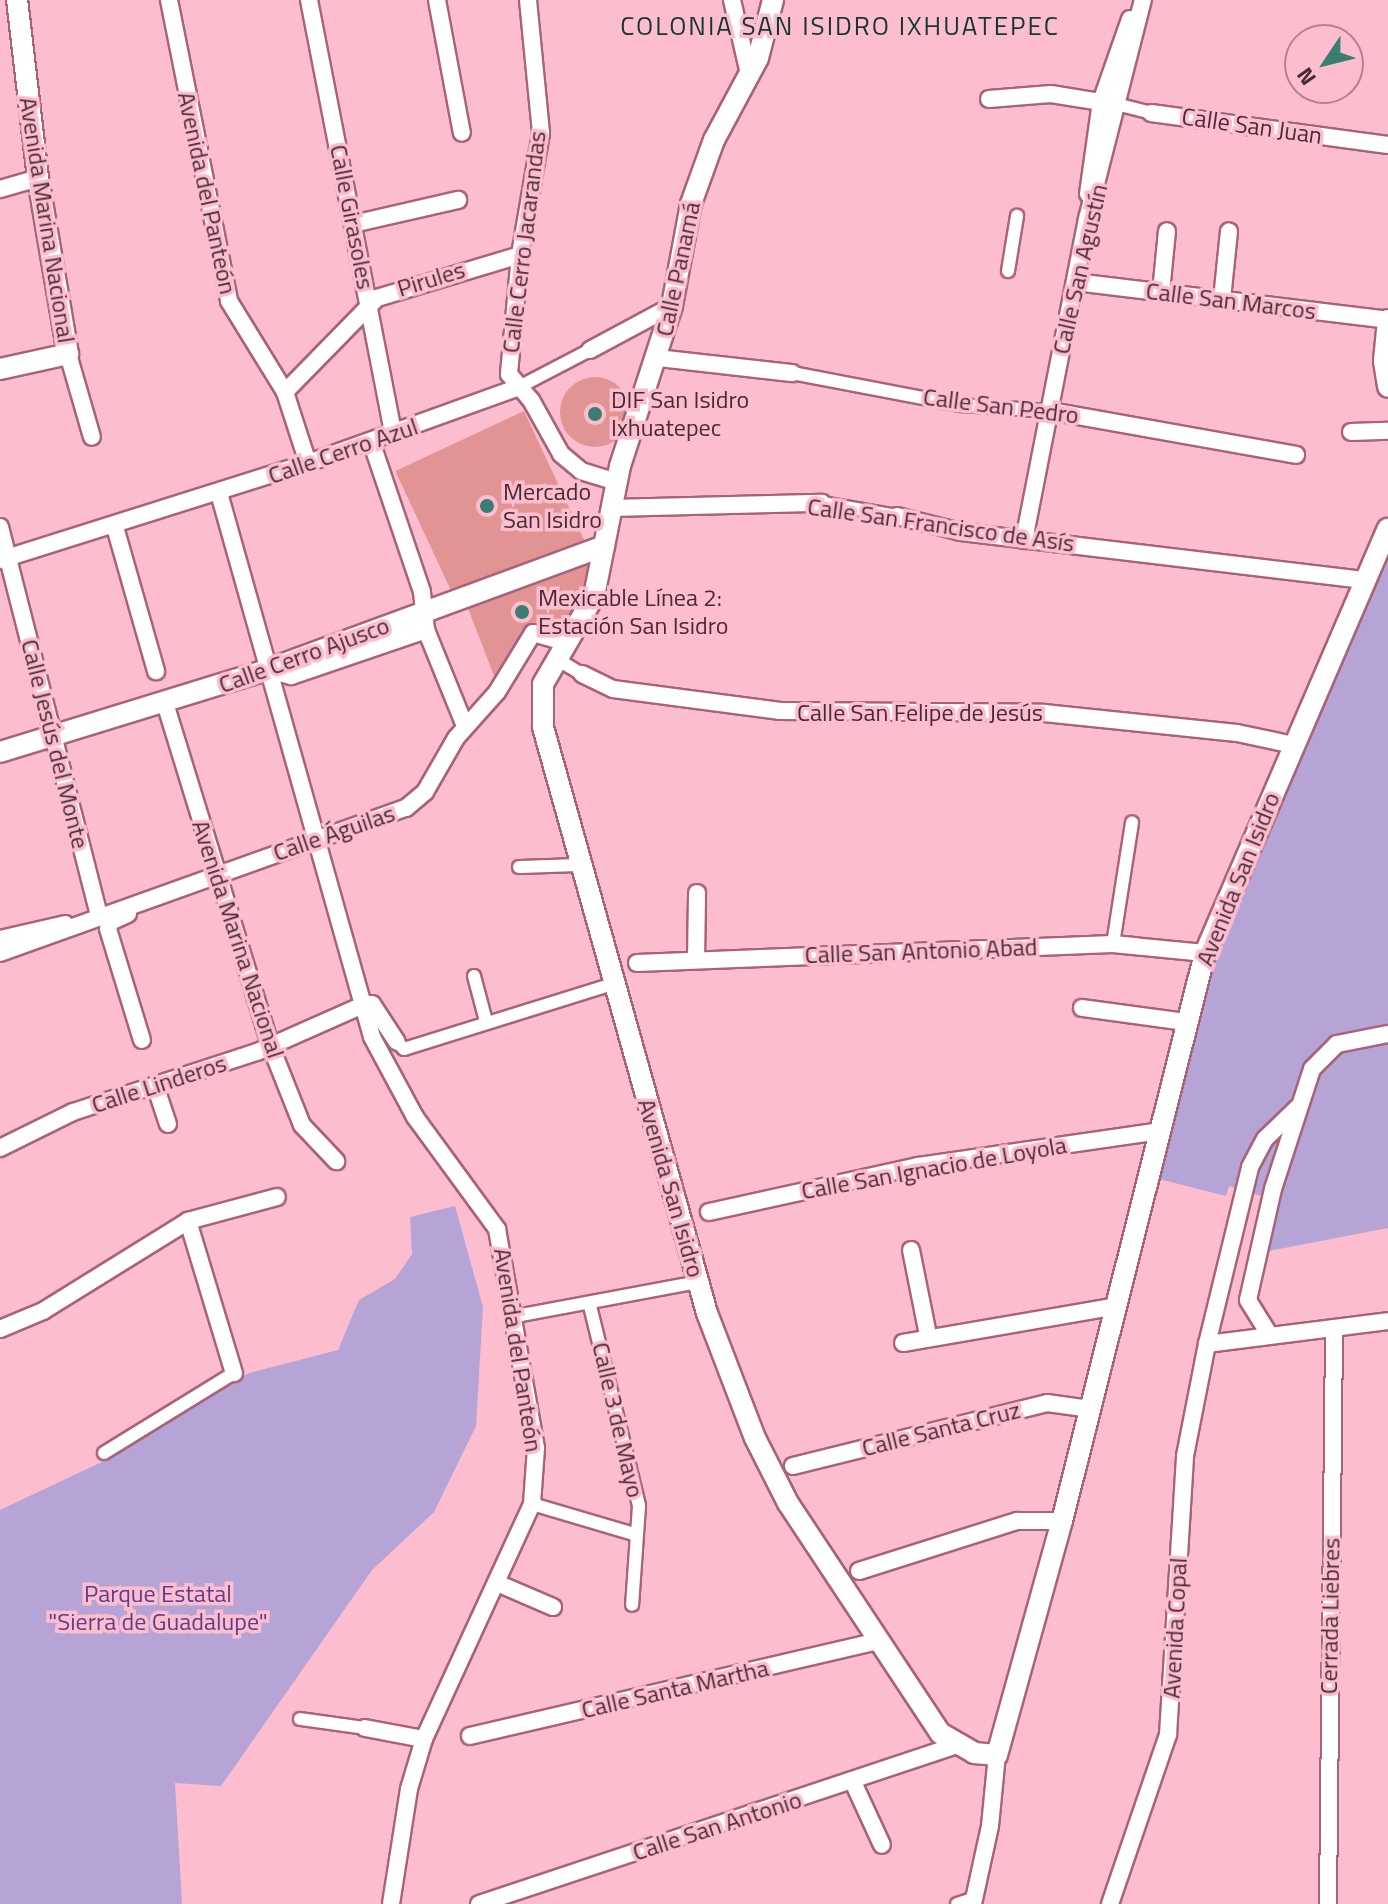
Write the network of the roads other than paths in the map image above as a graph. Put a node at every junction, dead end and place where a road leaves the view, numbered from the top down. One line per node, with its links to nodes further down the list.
1 (17, 0): 15 (street, Avenida Marina Nacional)
2 (169, 0): 37 (street, Avenida del Panteón)
3 (309, 0): 19 (street, Calle Girasoles)
4 (437, 0): 13 (street)
5 (528, 0): 22 (street, Calle Cerro Jacarandas)
6 (732, 0): 9 (street)
7 (773, 0): 9 (street, Calle Panamá)
8 (1142, 0): 11 (street, Calle San Agustín)
9 (749, 74): 28 (street, Calle Panamá)
10 (989, 99): 11 (street, Calle San Juan)
11 (1108, 103): 12 (street, Calle San Juan); 24 (street, Calle San Agustín)
12 (1151, 113): 14 (street, Calle San Juan)
13 (462, 133)
14 (1388, 145)
15 (38, 178): 16 (street); 31 (street, Avenida Marina Nacional)
16 (0, 189)
17 (458, 200): 19 (street)
18 (1017, 216): 23 (street)
19 (353, 224): 27 (street, Calle Girasoles)
20 (1167, 231): 25 (street)
21 (1229, 231): 26 (street)
22 (520, 255): 27 (street, Pirules); 35 (street, Calle Cerro Jacarandas)
23 (1008, 271)
24 (1075, 282): 25 (street, Calle San Marcos); 38 (street, Calle San Agustín)
25 (1161, 292): 26 (street, Calle San Marcos)
26 (1222, 299): 29 (street, Calle San Marcos)
27 (370, 303): 37 (street, Pirules); 41 (street, Calle Girasoles)
28 (672, 306): 30 (street, Calle Cerro Azul); 32 (street, Calle Panamá)
29 (1388, 320): 36 (street)
30 (590, 350): 35 (street, Calle Cerro Azul)
31 (68, 354): 33 (street); 42 (street, Avenida Marina Nacional)
32 (658, 358): 34 (street, Calle San Pedro); 46 (street, Calle Panamá)
33 (0, 369)
34 (792, 373): 38 (street, Calle San Pedro)
35 (519, 387): 41 (street, Calle Cerro Azul); 46 (street, Calle Cerro Jacarandas)
36 (1388, 387)
37 (285, 392): 45 (street, Avenida del Panteón)
38 (1050, 411): 44 (street, Calle San Pedro); 54 (street, Calle San Agustín)
39 (1388, 431): 40 (street)
40 (1351, 432)
41 (393, 434): 43 (street, Calle Cerro Azul)
42 (92, 437)
43 (371, 441): 45 (street, Calle Cerro Azul); 58 (street)
44 (1296, 455)
45 (308, 463): 47 (street, Calle Cerro Azul)
46 (616, 482): 49 (street, Calle Panamá)
47 (219, 493): 52 (street, Calle Cerro Azul); 60 (street, Avenida del Panteón)
48 (822, 503): 49 (street, Calle San Francisco de Asís); 50 (street, Calle San Francisco de Asís)
49 (611, 508): 55 (street, Calle Panamá)
50 (897, 516): 54 (street, Calle San Francisco de Asís)
51 (0, 527): 56 (street, Calle Jesús del Monte)
52 (115, 527): 56 (street, Calle Cerro Azul); 61 (street)
53 (1388, 529): 57 (street, Avenida San Isidro)
54 (1024, 540): 57 (street, Calle San Francisco de Asís)
55 (604, 546): 58 (street, Calle Cerro Ajusco); 59 (street, Avenida San Isidro)
56 (4, 559): 65 (street, Calle Jesús del Monte)
57 (1366, 580): 66 (street, Avenida San Isidro)
58 (426, 620): 60 (street, Calle Cerro Ajusco); 64 (street)
59 (559, 650): 62 (street, Calle San Felipe de Jesús); 64 (street, Calle Águilas); 70 (street, Avenida San Isidro)
60 (267, 670): 63 (street, Calle Cerro Ajusco); 69 (street, Avenida del Panteón)
61 (156, 671)
62 (582, 674): 66 (street, Calle San Felipe de Jesús)
63 (165, 703): 65 (street, Calle Cerro Ajusco); 72 (street, Avenida Marina Nacional)
64 (465, 726): 69 (street, Calle Águilas)
65 (53, 736): 67 (street, Calle Cerro Ajusco); 75 (street, Calle Jesús del Monte)
66 (1294, 745): 80 (street, Avenida San Isidro)
67 (0, 752)
68 (1132, 822): 78 (street)
69 (317, 839): 72 (street, Calle Águilas); 85 (street, Avenida del Panteón)
70 (579, 865): 71 (street); 84 (street, Avenida San Isidro)
71 (519, 867)
72 (216, 874): 73 (street, Calle Águilas); 92 (street, Avenida Marina Nacional)
73 (170, 889): 75 (street, Calle Águilas); 90 (street)
74 (697, 893): 81 (street)
75 (99, 915): 76 (street, Calle Águilas)
76 (70, 924): 77 (street, Calle Águilas); 79 (street, Calle Águilas)
77 (0, 939)
78 (1113, 944): 80 (street, Calle San Antonio Abad); 81 (street, Calle San Antonio Abad)
79 (0, 953)
80 (1205, 953): 88 (street, Avenida San Isidro)
81 (696, 960): 82 (street, Calle San Antonio Abad)
82 (637, 963)
83 (474, 976): 87 (street)
84 (613, 984): 87 (street); 105 (street, Avenida San Isidro)
85 (363, 1005): 91 (street); 92 (street, Calle Linderos); 110 (street, Avenida del Panteón)
86 (1082, 1008): 88 (street)
87 (486, 1021): 91 (street)
88 (1185, 1022): 96 (street, Avenida San Isidro)
89 (1388, 1034): 94 (street, Avenida Copal)
90 (142, 1040)
91 (397, 1042)
92 (271, 1047): 93 (street, Calle Linderos); 98 (street, Avenida Marina Nacional)
93 (155, 1085): 95 (street); 97 (street, Calle Linderos)
94 (1297, 1108): 100 (street, Avenida Copal); 101 (street, Avenida Copal)
95 (168, 1124)
96 (1160, 1131): 102 (street, Calle San Ignacio de Loyola); 109 (street, Avenida San Isidro)
97 (0, 1148)
98 (336, 1161)
99 (277, 1197): 103 (street)
100 (1241, 1205): 101 (street); 106 (street, Avenida Copal)
101 (1269, 1211): 107 (street, Avenida Copal)
102 (709, 1212)
103 (188, 1221): 113 (street); 118 (street)
104 (911, 1250): 115 (street)
105 (697, 1282): 108 (street); 129 (street, Avenida San Isidro)
106 (1219, 1296): 107 (street); 117 (street, Avenida Copal)
107 (1248, 1300): 114 (street)
108 (590, 1306): 110 (street); 124 (street, Calle 3 de Mayo)
109 (1117, 1306): 115 (street); 119 (street, Avenida San Isidro)
110 (516, 1316): 122 (street, Avenida del Panteón)
111 (1388, 1321): 112 (street)
112 (1334, 1328): 114 (street); 143 (street, Cerrada Liebres)
113 (0, 1329)
114 (1269, 1334): 117 (street)
115 (928, 1335): 116 (street)
116 (903, 1343)
117 (1207, 1344): 142 (street, Avenida Copal)
118 (234, 1373): 120 (street)
119 (1090, 1409): 121 (street, Calle Santa Cruz); 123 (street, Avenida San Isidro)
120 (104, 1453)
121 (793, 1466)
122 (532, 1504): 124 (street); 126 (street, Avenida del Panteón)
123 (1062, 1521): 125 (street); 135 (street, Avenida San Isidro)
124 (634, 1534): 127 (street, Calle 3 de Mayo)
125 (859, 1571)
126 (497, 1583): 128 (street); 133 (street, Avenida del Panteón)
127 (632, 1605)
128 (553, 1607)
129 (879, 1641): 132 (street, Calle Santa Martha); 134 (street, Avenida San Isidro)
130 (300, 1719): 131 (street)
131 (365, 1728): 133 (street)
132 (470, 1736)
133 (424, 1739): 139 (street, Avenida del Panteón)
134 (954, 1746): 135 (street); 136 (street, Calle San Antonio)
135 (997, 1755): 138 (street, Avenida San Isidro)
136 (853, 1782): 137 (street); 140 (street, Calle San Antonio)
137 (882, 1845)
138 (974, 1901): 141 (street)
139 (391, 1904)
140 (479, 1904)
141 (957, 1904)
142 (1110, 1904)
143 (1328, 1904)

